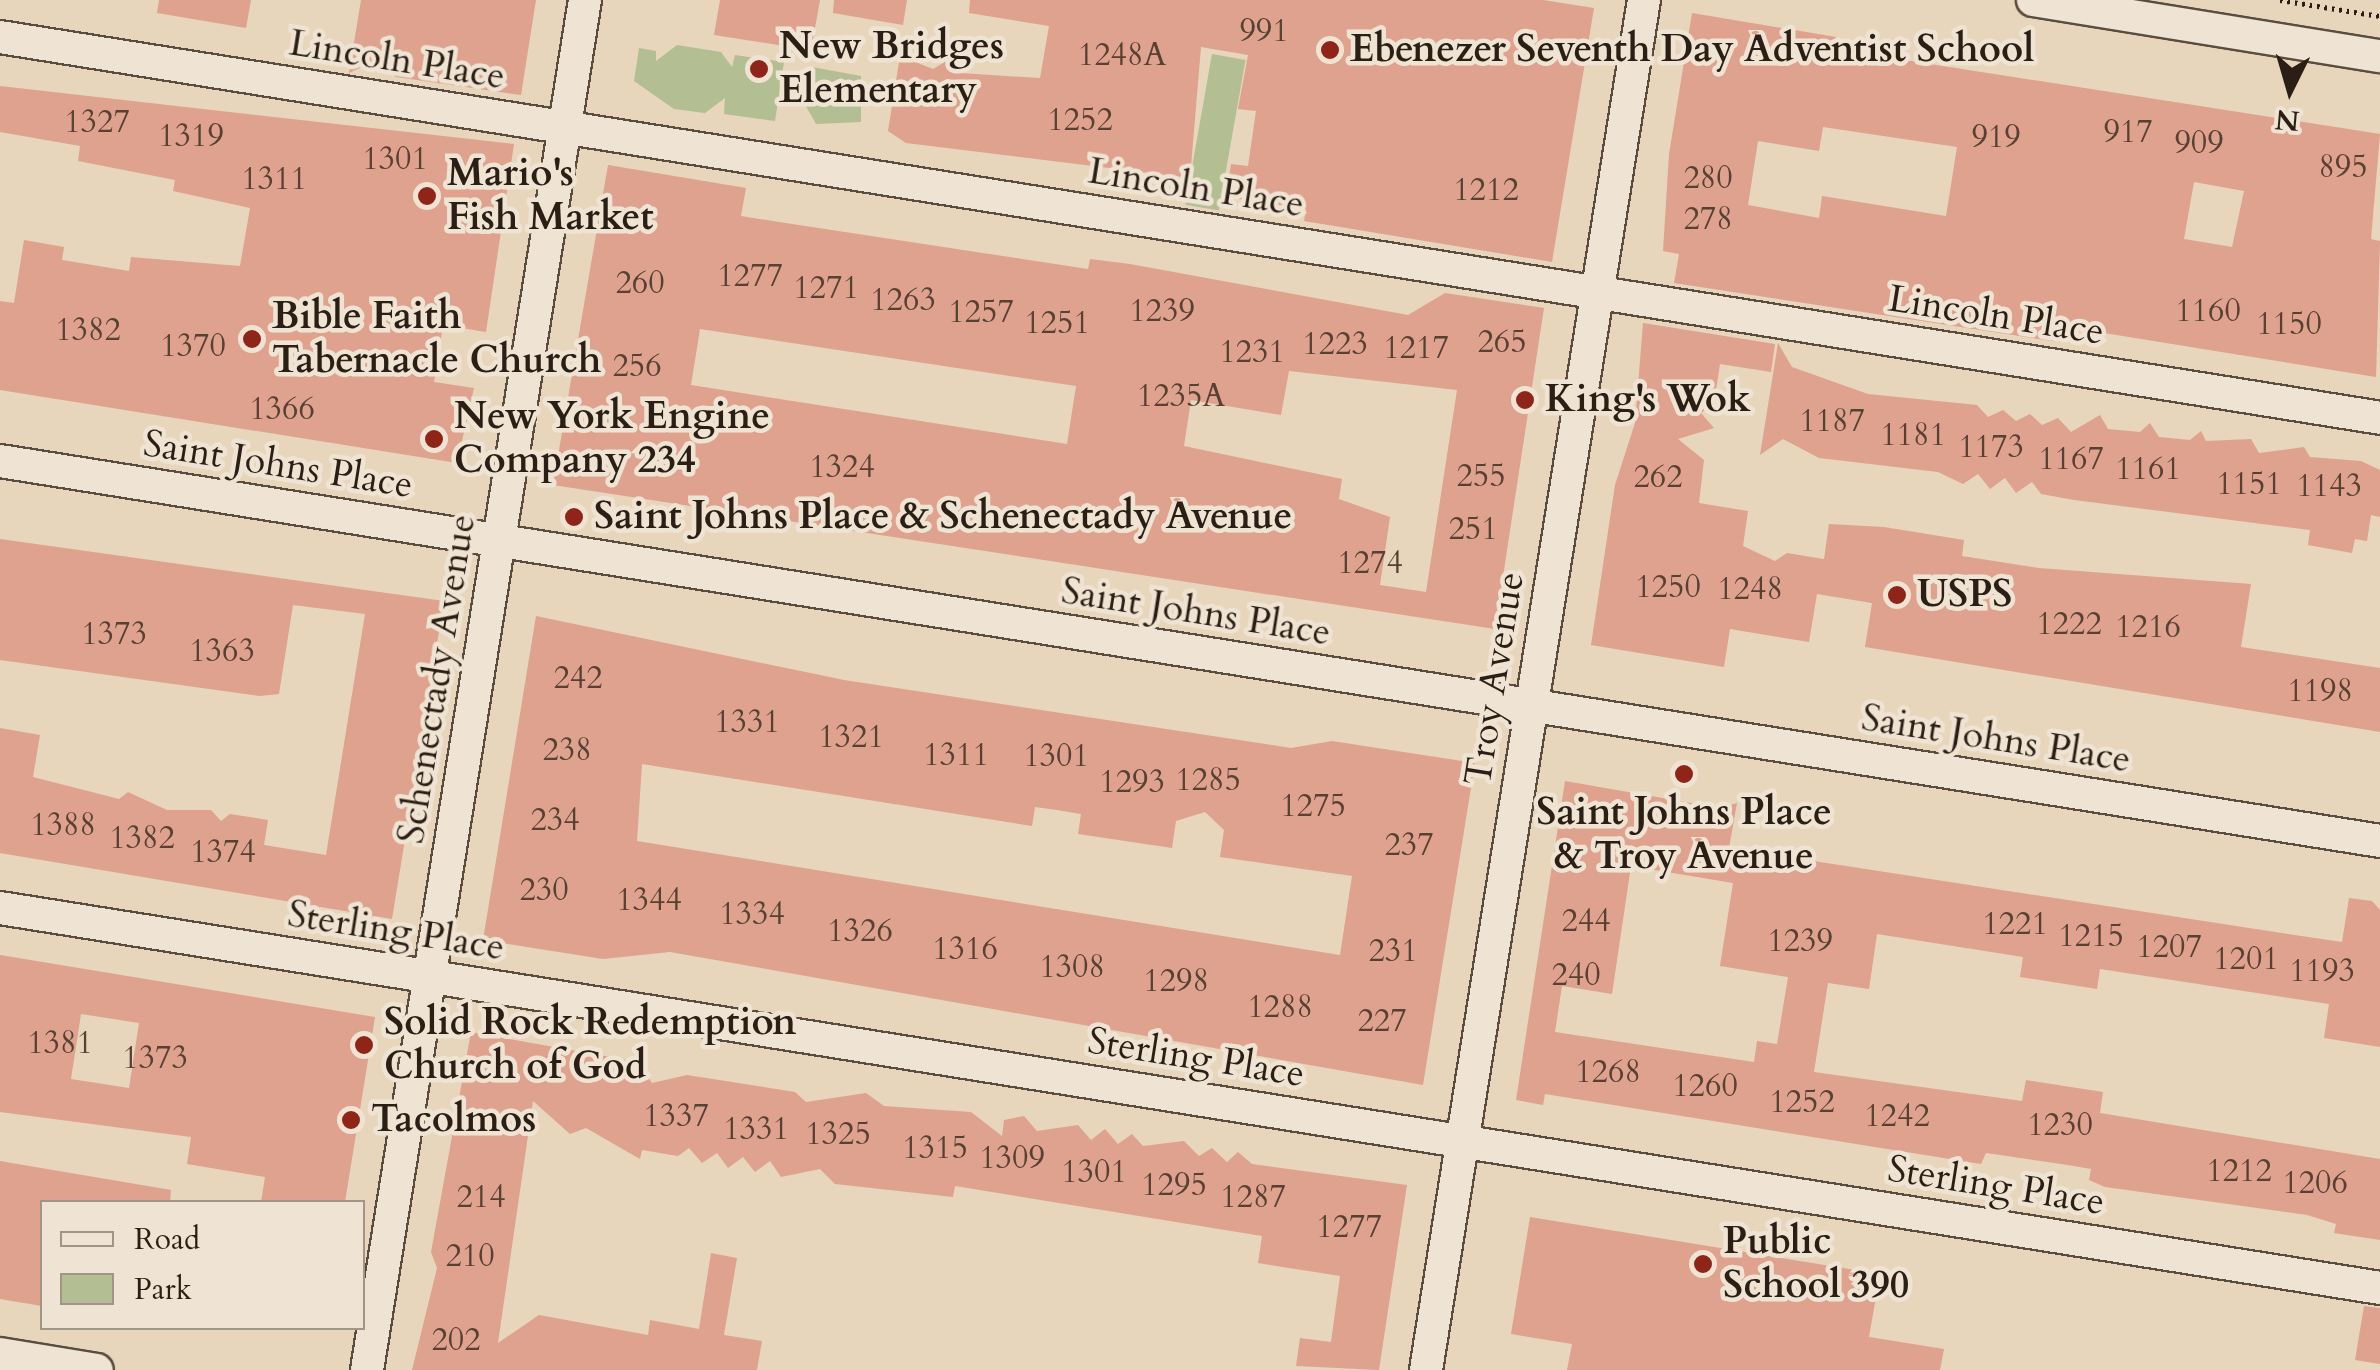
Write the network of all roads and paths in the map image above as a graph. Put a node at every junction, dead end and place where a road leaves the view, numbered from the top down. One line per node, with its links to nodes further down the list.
1 (585, 0): 8 (street, Schenectady Avenue)
2 (1644, 0): 9 (street, Troy Avenue)
3 (2033, 0): 7 (street)
4 (2280, 0): 5 (path)
5 (2380, 16)
6 (0, 37): 8 (street, Lincoln Place)
7 (2380, 56)
8 (565, 128): 9 (street, Lincoln Place); 12 (street, Schenectady Avenue)
9 (1598, 293): 10 (street, Lincoln Place); 13 (street, Troy Avenue)
10 (2380, 418)
11 (0, 460): 12 (street, Saint Johns Place)
12 (500, 540): 13 (street, Saint Johns Place); 16 (street, Schenectady Avenue)
13 (1532, 706): 14 (street, Saint Johns Place); 17 (street, Troy Avenue)
14 (2380, 840)
15 (0, 908): 16 (street, Sterling Place)
16 (429, 977): 17 (street, Sterling Place); 21 (street, Schenectady Avenue)
17 (1462, 1141): 18 (street, Sterling Place); 22 (street, Troy Avenue)
18 (2380, 1288)
19 (0, 1354): 20 (street)
20 (97, 1370)
21 (367, 1370)
22 (1426, 1370)

